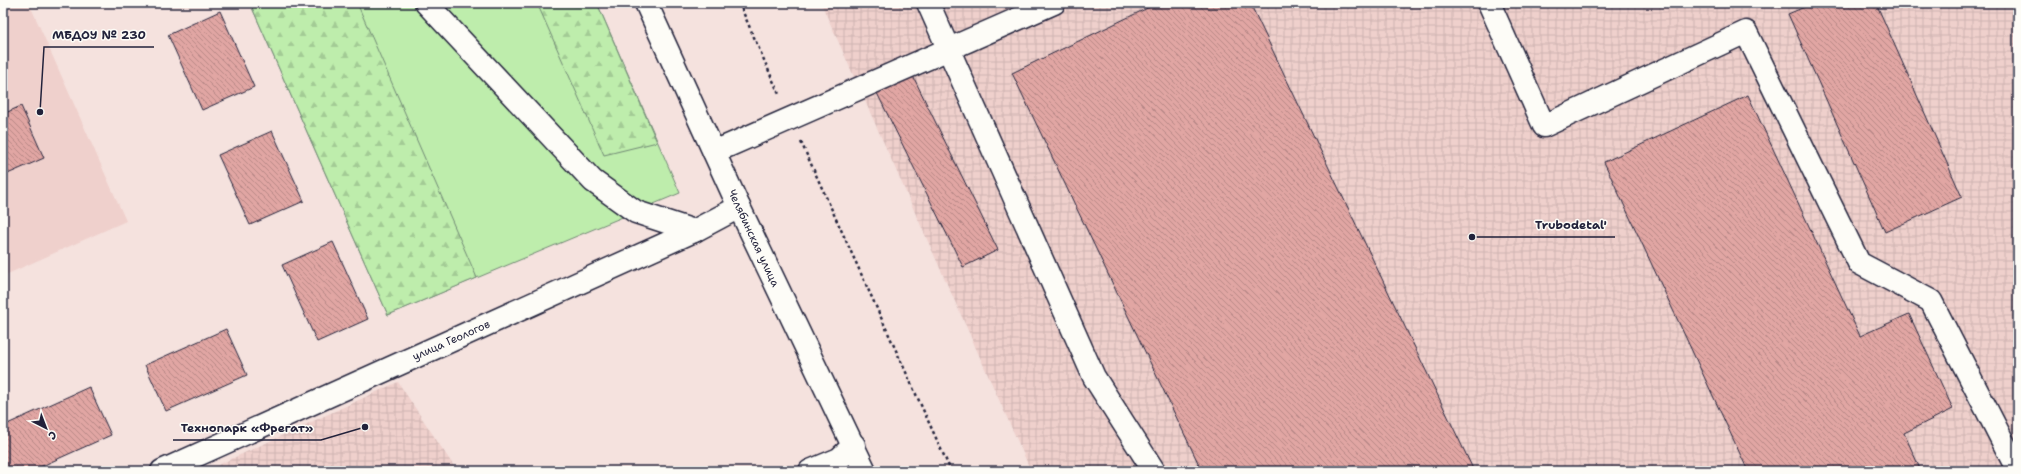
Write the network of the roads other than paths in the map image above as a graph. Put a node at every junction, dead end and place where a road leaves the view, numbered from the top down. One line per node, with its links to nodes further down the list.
1 (426, 3): 9 (street)
2 (646, 3): 7 (street, Челябинская улица)
3 (928, 3): 6 (street)
4 (1054, 3): 6 (street)
5 (1490, 3): 15 (street)
6 (948, 50): 7 (street); 14 (street)
7 (714, 152): 8 (street, Челябинская улица)
8 (739, 207): 9 (street, улица Геологов); 10 (street, Челябинская улица)
9 (694, 231): 11 (street, улица Геологов)
10 (854, 445): 12 (street); 13 (street, Челябинская улица)
11 (162, 471)
12 (810, 471)
13 (865, 471)
14 (1154, 471)
15 (2018, 471)

